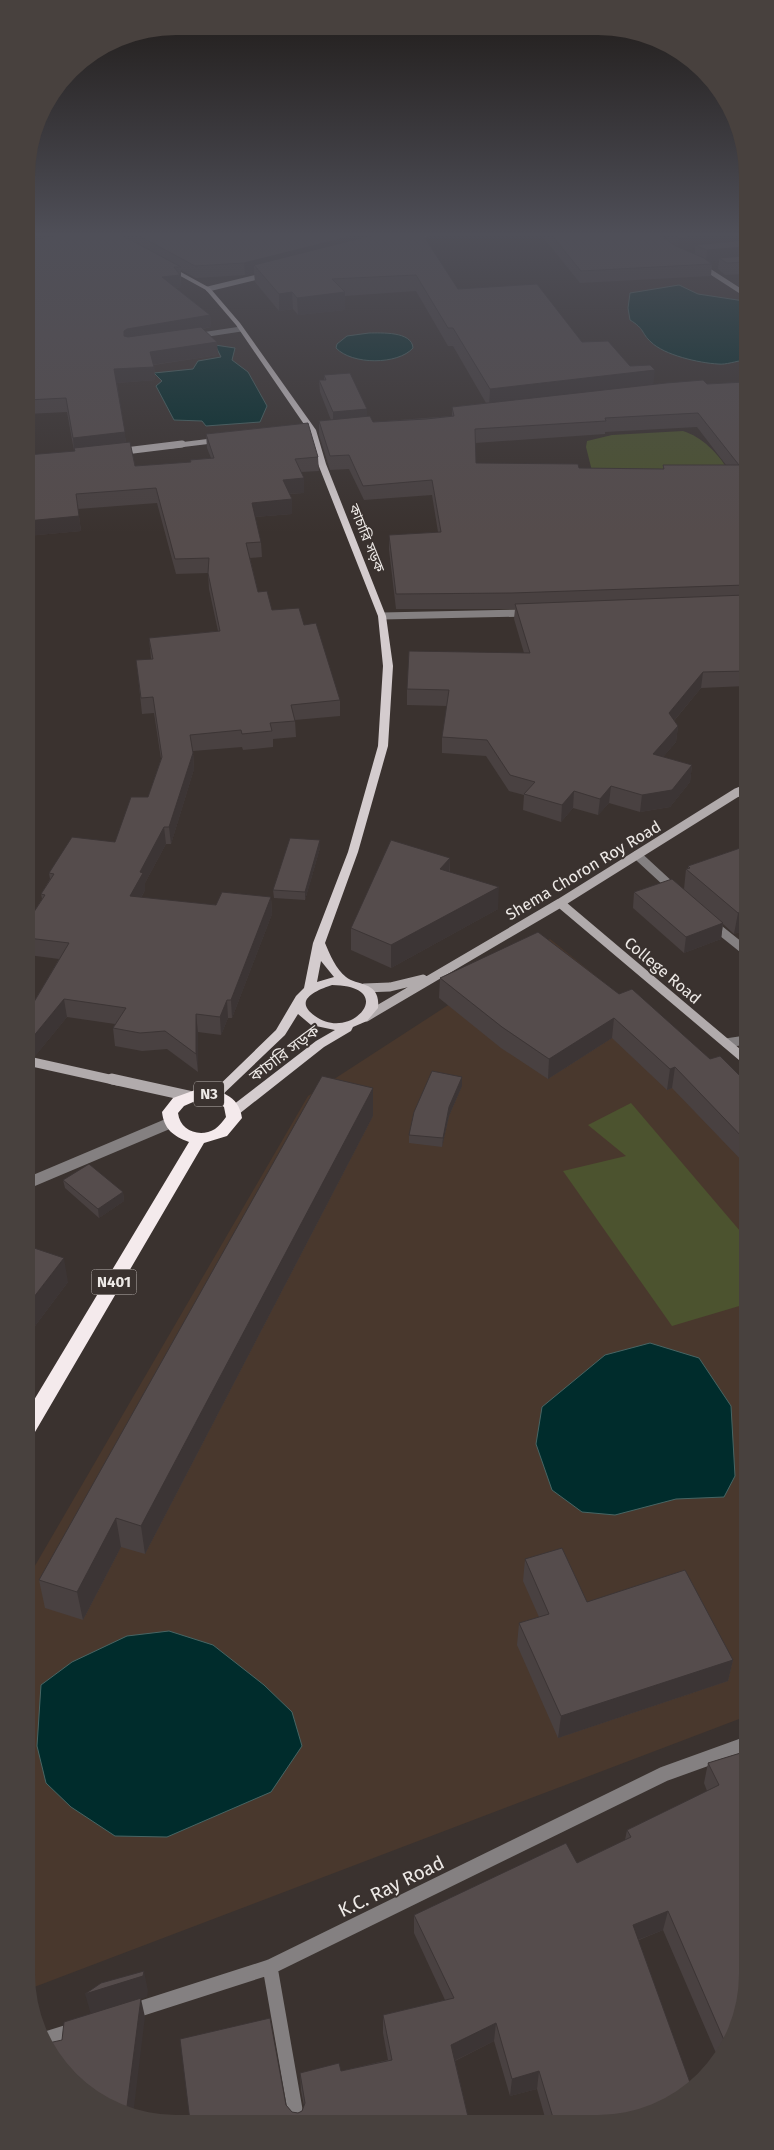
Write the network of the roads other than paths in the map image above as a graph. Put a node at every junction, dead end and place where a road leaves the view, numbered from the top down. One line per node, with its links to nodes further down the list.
1 (218, 332): 3 (street)
2 (243, 332): 4 (main road, কাচারি সড়ক)
3 (185, 337)
4 (316, 430): 5 (street); 9 (main road, কাচারি সড়ক)
5 (302, 431)
6 (225, 440): 7 (street)
7 (108, 453)
8 (530, 613): 9 (street)
9 (382, 616): 15 (main road, কাচারি সড়ক)
10 (739, 793): 11 (street, Shema Choron Roy Road / N3)
11 (637, 855): 12 (street); 13 (street, Shema Choron Roy Road / N3)
12 (685, 899)
13 (560, 903): 17 (street, Shema Choron Roy Road / N3); 24 (street, College Road)
14 (706, 918): 16 (street)
15 (319, 943): 18 (main road); 19 (main road, কাচারি সড়ক)
16 (739, 947)
17 (436, 975): 20 (street, Shema Choron Roy Road / N3); 22 (street, Shema Choron Roy Road / N3)
18 (343, 981): 19 (main road, N3); 20 (main road, N3)
19 (310, 988): 21 (main road, N3)
20 (364, 988): 22 (main road)
21 (299, 1002): 22 (main road, N3); 27 (main road, কাচারি সড়ক / N3)
22 (361, 1020): 29 (main road, কাচারি সড়ক / N3)
23 (739, 1041): 24 (street)
24 (726, 1043): 25 (street, College Road)
25 (739, 1054)
26 (35, 1063): 28 (street)
27 (215, 1095): 28 (highway, N3); 29 (highway, N3)
28 (188, 1096): 30 (highway, N3)
29 (234, 1112): 31 (highway, N3)
30 (170, 1123): 31 (highway); 32 (street)
31 (199, 1138): 33 (highway, N401)
32 (35, 1180)
33 (35, 1415)
34 (739, 1747): 35 (street, K.C. Ray Road)
35 (270, 1967): 36 (street, K.C. Ray Road); 39 (street)
36 (119, 2016)
37 (90, 2025): 38 (street)
38 (51, 2037)
39 (296, 2115)

